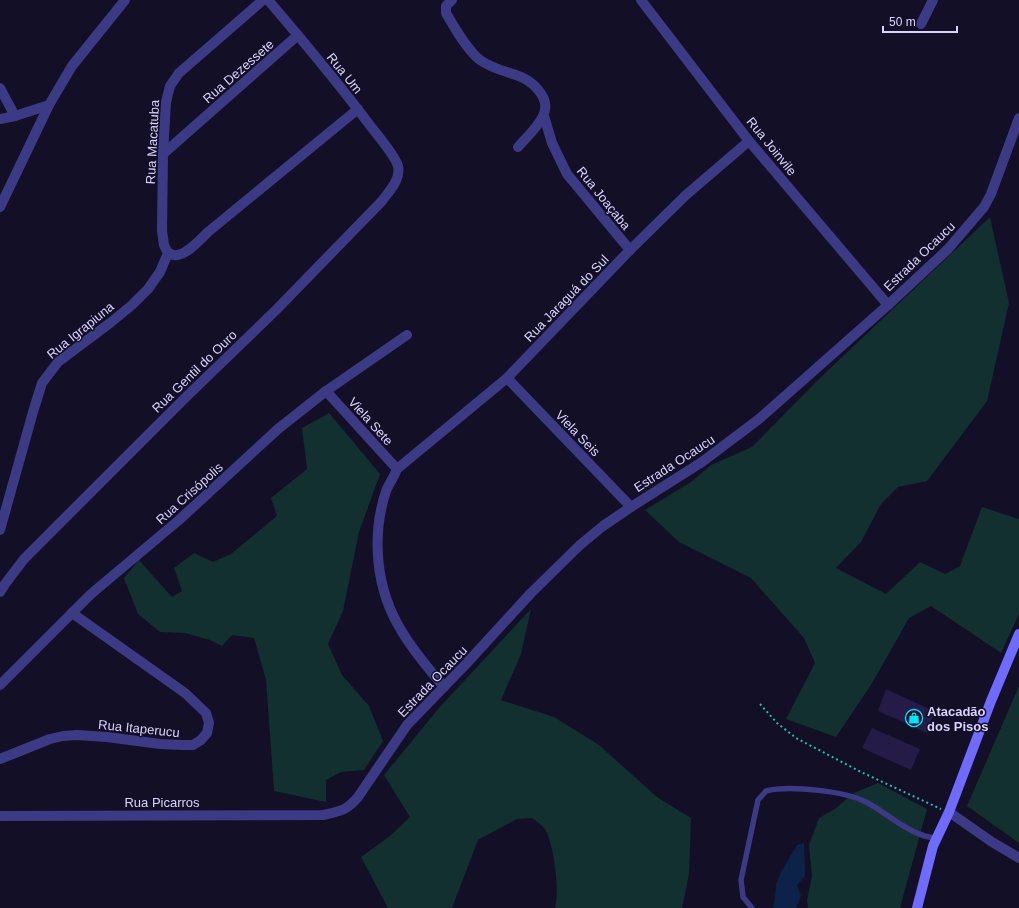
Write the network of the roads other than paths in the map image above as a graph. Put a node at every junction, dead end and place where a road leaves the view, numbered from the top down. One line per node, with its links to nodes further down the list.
1 (125, 0): 10 (street)
2 (263, 0): 18 (street, Rua Macatuba)
3 (268, 0): 8 (street, Rua Um)
4 (452, 0): 13 (street, Rua Joaçaba)
5 (641, 0): 16 (street, Rua Joinvile)
6 (933, 0): 7 (street)
7 (921, 24)
8 (298, 35): 11 (street, Rua Um); 18 (street, Rua Dezessete)
9 (0, 88): 12 (street)
10 (49, 105): 12 (street); 20 (street)
11 (358, 109): 19 (street, Rua Um); 22 (street)
12 (15, 116): 15 (street)
13 (544, 116): 17 (street); 21 (street, Rua Joaçaba)
14 (1019, 118): 23 (street, Estrada Ocaucu)
15 (0, 119)
16 (749, 141): 21 (street, Rua Jaraguá do Sul); 23 (street, Rua Joinvile)
17 (518, 147)
18 (163, 154): 22 (street, Rua Macatuba)
19 (398, 166): 30 (street, Rua Gentil do Ouro)
20 (0, 207)
21 (630, 250): 25 (street, Rua Jaraguá do Sul)
22 (168, 252): 29 (street, Rua Igrapiuna)
23 (888, 305): 28 (street, Estrada Ocaucu)
24 (407, 335): 26 (street, Rua Crisópolis)
25 (507, 378): 27 (street, Rua Jaraguá do Sul); 28 (street, Viela Seis)
26 (326, 391): 27 (street, Viela Sete); 31 (street, Rua Crisópolis)
27 (398, 470): 34 (street)
28 (631, 506): 34 (street, Estrada Ocaucu)
29 (0, 530)
30 (0, 592)
31 (72, 613): 33 (street, Rua Crisópolis); 35 (street, Rua Itaperucu)
32 (1019, 634): 36 (main road)
33 (0, 685)
34 (444, 687): 37 (street, Estrada Ocaucu)
35 (0, 759)
36 (949, 812): 39 (main road); 40 (street)
37 (323, 815): 38 (street, Rua Picarros)
38 (0, 816)
39 (937, 839): 41 (main road); 42 (lane)
40 (1019, 858)
41 (919, 907)
42 (752, 908)

